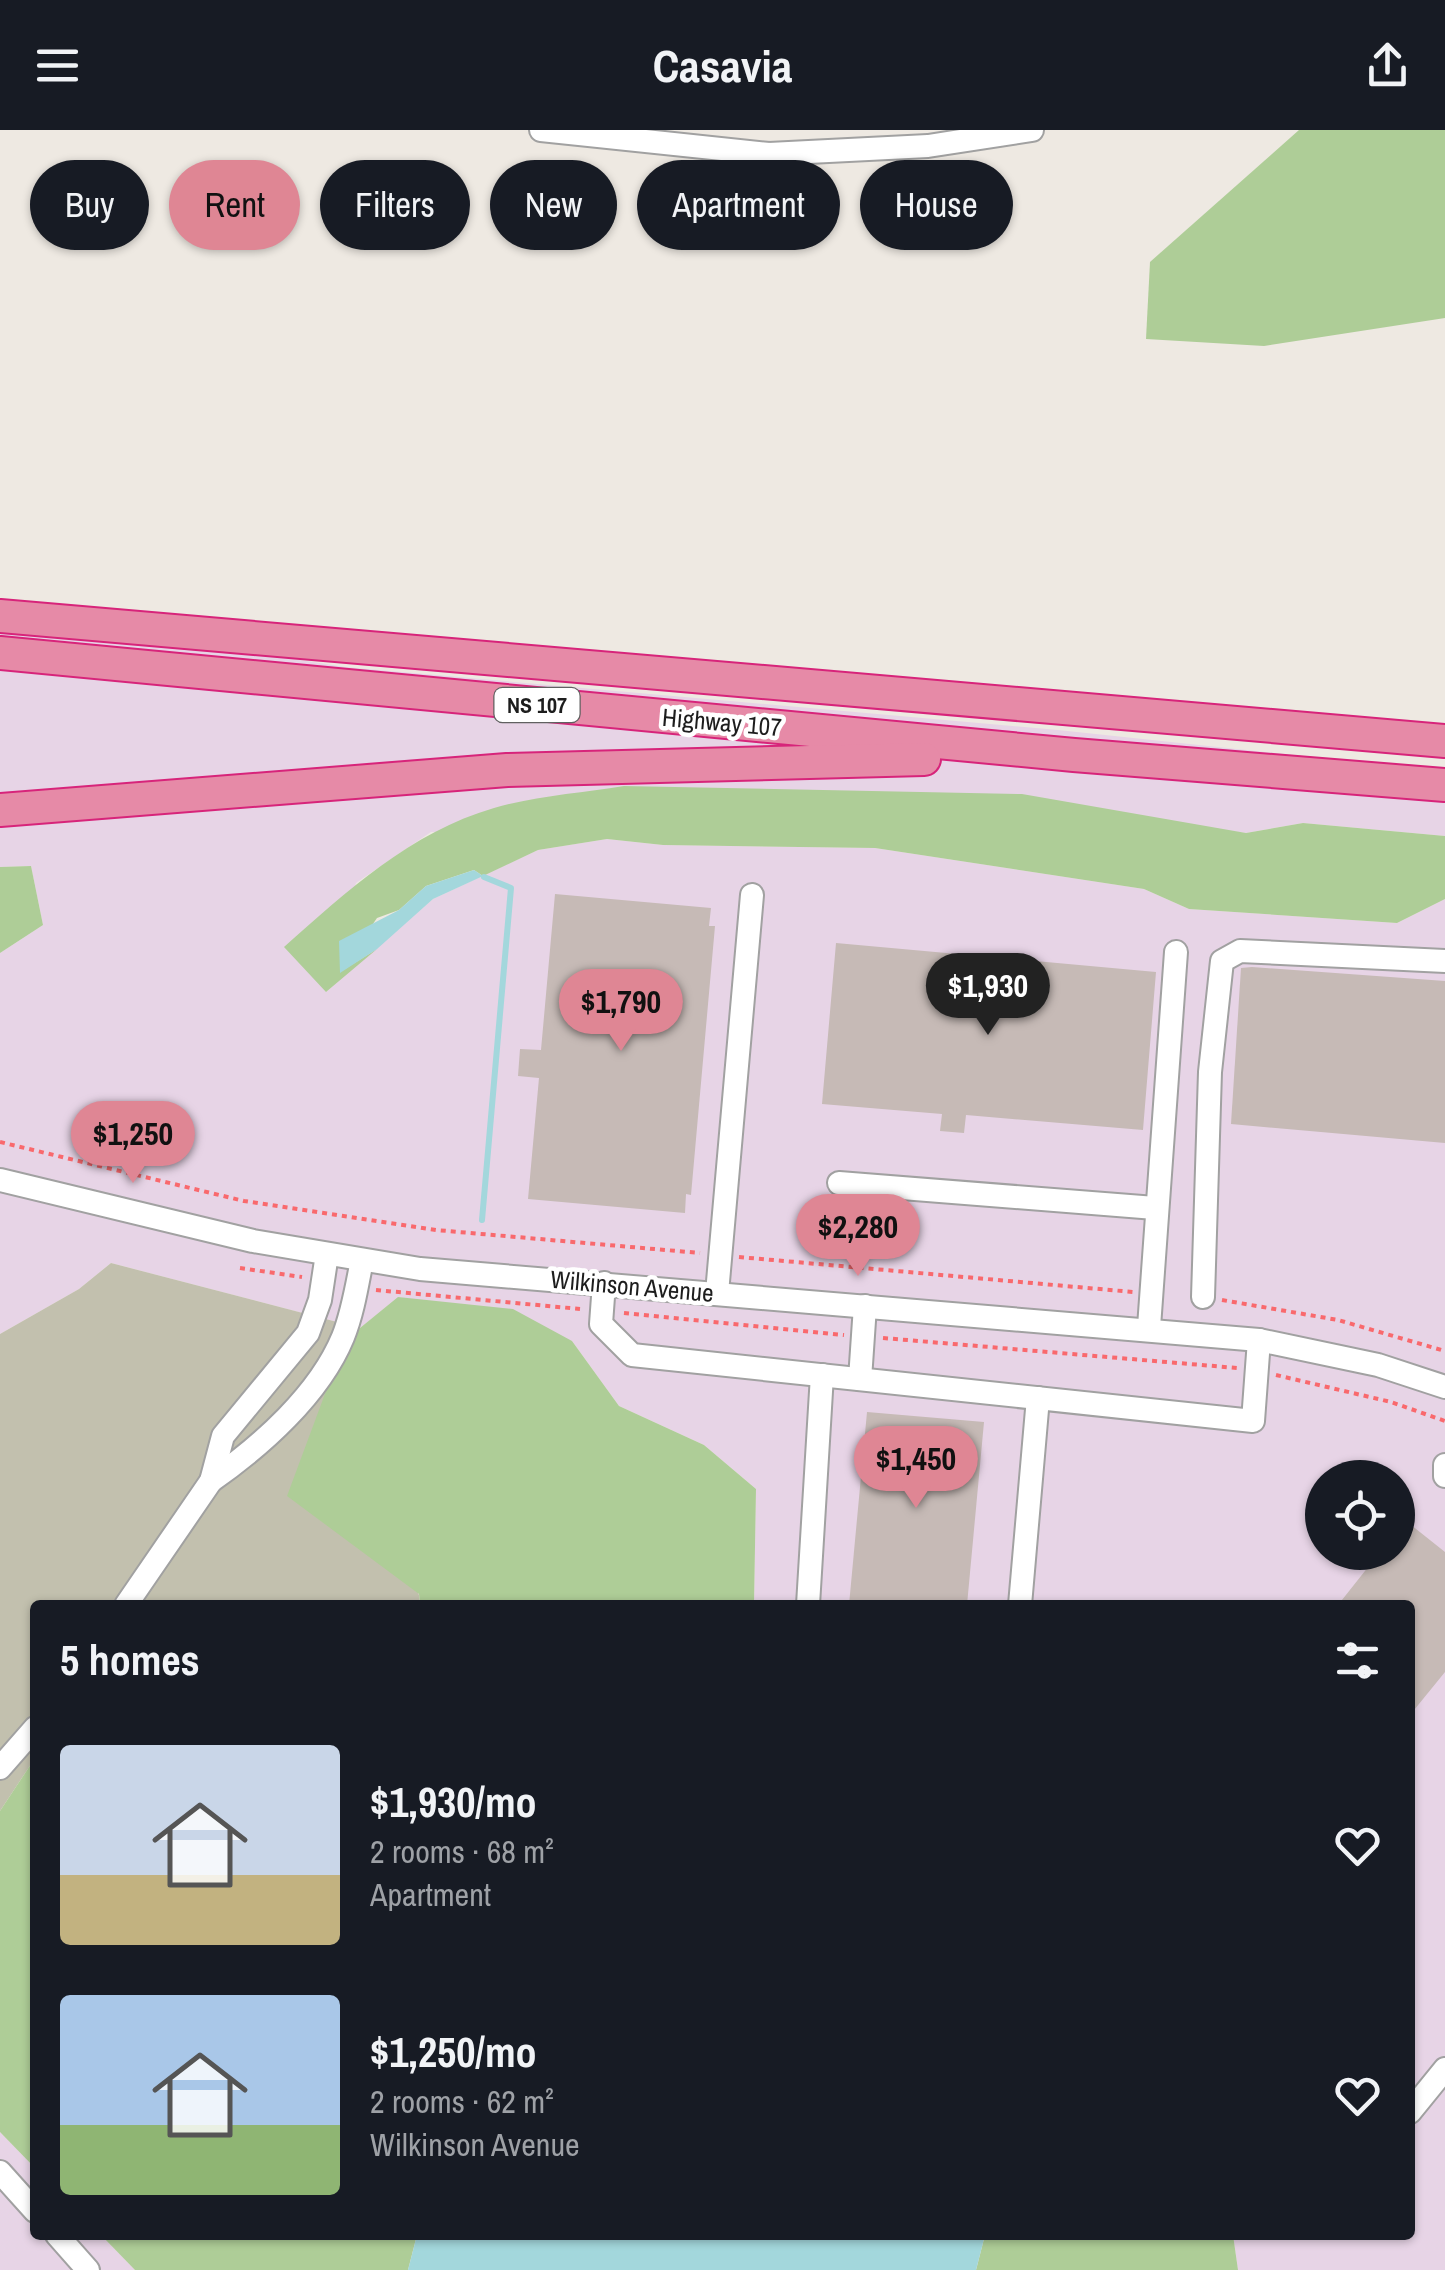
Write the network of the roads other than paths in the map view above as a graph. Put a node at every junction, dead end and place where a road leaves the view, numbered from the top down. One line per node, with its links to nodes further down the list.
1 (540, 130): 2 (street)
2 (1032, 130)
3 (0, 616): 5 (highway, Highway 107 / NS 107)
4 (0, 653): 6 (highway, Highway 107 / NS 107)
5 (1445, 742)
6 (1074, 755): 7 (highway, Highway 107 / NS 107); 8 (highway)
7 (1445, 784)
8 (0, 810)
9 (752, 895): 18 (street)
10 (1176, 952): 14 (street)
11 (1445, 962): 19 (street)
12 (0, 1180): 15 (street, Wilkinson Avenue)
13 (839, 1183): 14 (street)
14 (1154, 1208): 21 (street)
15 (327, 1254): 16 (street, Wilkinson Avenue); 29 (street)
16 (362, 1260): 17 (street, Wilkinson Avenue); 29 (street)
17 (604, 1283): 18 (street, Wilkinson Avenue); 23 (street)
18 (717, 1293): 20 (street, Wilkinson Avenue)
19 (1204, 1297)
20 (865, 1306): 21 (street, Wilkinson Avenue); 24 (street)
21 (1149, 1327): 22 (street, Wilkinson Avenue)
22 (1259, 1340): 25 (street, Wilkinson Avenue); 26 (street)
23 (822, 1375): 24 (street); 31 (street)
24 (860, 1379): 26 (street)
25 (1445, 1387)
26 (1038, 1398): 32 (street)
27 (1445, 1465): 28 (street)
28 (1445, 1476)
29 (211, 1481): 30 (street)
30 (129, 1600)
31 (808, 1600)
32 (1020, 1600)
33 (30, 1734): 34 (street)
34 (0, 1768)
35 (1445, 2069): 36 (street)
36 (1415, 2106)
37 (0, 2172): 38 (street)
38 (30, 2205)
39 (61, 2240): 40 (street)
40 (88, 2270)

